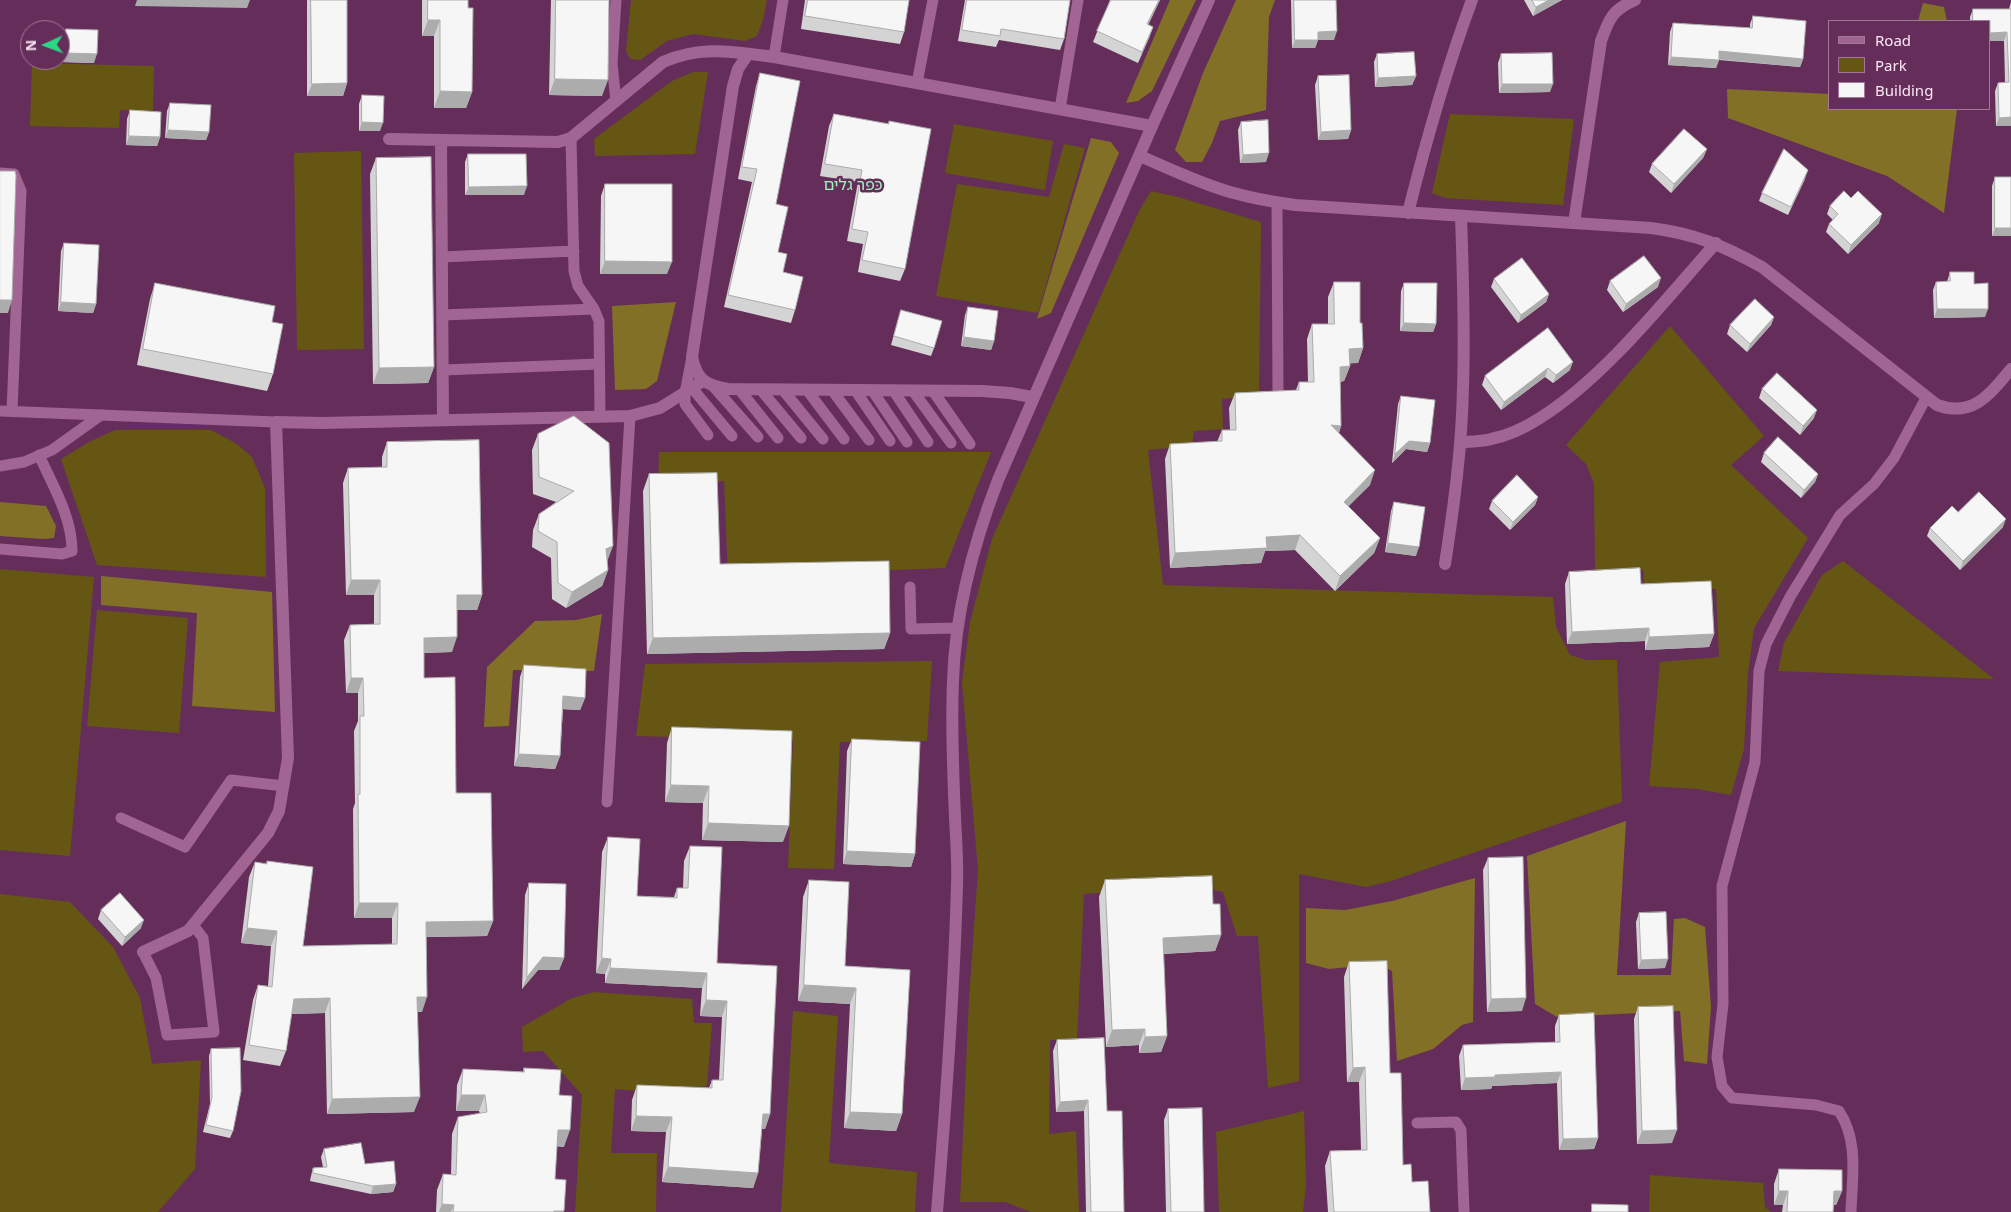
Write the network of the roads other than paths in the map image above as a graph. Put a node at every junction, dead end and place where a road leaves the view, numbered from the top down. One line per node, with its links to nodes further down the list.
1 (616, 0): 11 (lane)
2 (783, 0): 9 (lane)
3 (933, 0): 10 (lane)
4 (1078, 0): 12 (lane)
5 (1209, 0): 13 (street)
6 (1472, 0): 20 (street)
7 (1635, 0): 22 (street)
8 (748, 54): 9 (street); 11 (street); 28 (street)
9 (774, 57): 10 (street)
10 (917, 83): 12 (street)
11 (616, 101): 14 (street)
12 (1060, 109): 13 (street)
13 (1152, 126): 17 (street)
14 (571, 138): 16 (street); 24 (lane)
15 (389, 140): 16 (street)
16 (441, 140): 25 (street)
17 (1140, 156): 19 (street); 44 (street)
18 (0, 173): 46 (lane)
19 (1277, 202): 20 (street); 43 (lane)
20 (1408, 213): 21 (street)
21 (1461, 216): 22 (street); 63 (street)
22 (1574, 223): 23 (street)
23 (1716, 243): 45 (street); 63 (street)
24 (574, 251): 25 (lane); 26 (lane)
25 (442, 258): 27 (street)
26 (594, 310): 27 (lane); 29 (lane)
27 (443, 315): 31 (street)
28 (692, 357): 32 (lane); 32 (street)
29 (599, 364): 31 (lane); 48 (lane)
30 (2011, 369): 45 (street)
31 (443, 370): 50 (street)
32 (698, 387): 33 (street); 49 (street); 52 (lane); 53 (lane); 54 (lane)
33 (739, 389): 34 (street); 55 (lane)
34 (761, 390): 35 (street); 56 (lane)
35 (783, 390): 36 (street); 57 (lane)
36 (807, 390): 37 (street); 58 (lane)
37 (832, 390): 38 (street); 59 (lane)
38 (855, 390): 39 (street); 60 (lane)
39 (872, 390): 40 (street); 61 (lane)
40 (892, 390): 41 (street); 62 (lane)
41 (913, 391): 42 (street); 64 (lane)
42 (933, 391): 44 (street); 65 (lane)
43 (1278, 394)
44 (1032, 397): 71 (street)
45 (1926, 398): 80 (lane)
46 (6, 411): 47 (lane)
47 (101, 415): 51 (lane); 66 (lane)
48 (600, 416): 49 (street); 50 (street)
49 (630, 416): 73 (lane)
50 (443, 420): 51 (street)
51 (276, 422): 72 (street)
52 (708, 435)
53 (732, 436)
54 (758, 437)
55 (778, 438)
56 (801, 438)
57 (824, 439)
58 (844, 440)
59 (869, 440)
60 (890, 441)
61 (907, 442)
62 (928, 442)
63 (1460, 442): 69 (street)
64 (951, 443)
65 (970, 444)
66 (39, 456): 67 (lane); 68 (lane)
67 (0, 466)
68 (0, 549)
69 (1445, 564)
70 (910, 587): 71 (lane)
71 (957, 628): 78 (street)
72 (284, 786): 74 (lane); 75 (street)
73 (607, 802)
74 (121, 818)
75 (193, 925): 76 (street); 76 (lane)
76 (143, 952)
77 (1417, 1123): 79 (lane)
78 (937, 1212)
79 (1464, 1212)
80 (1851, 1212)

